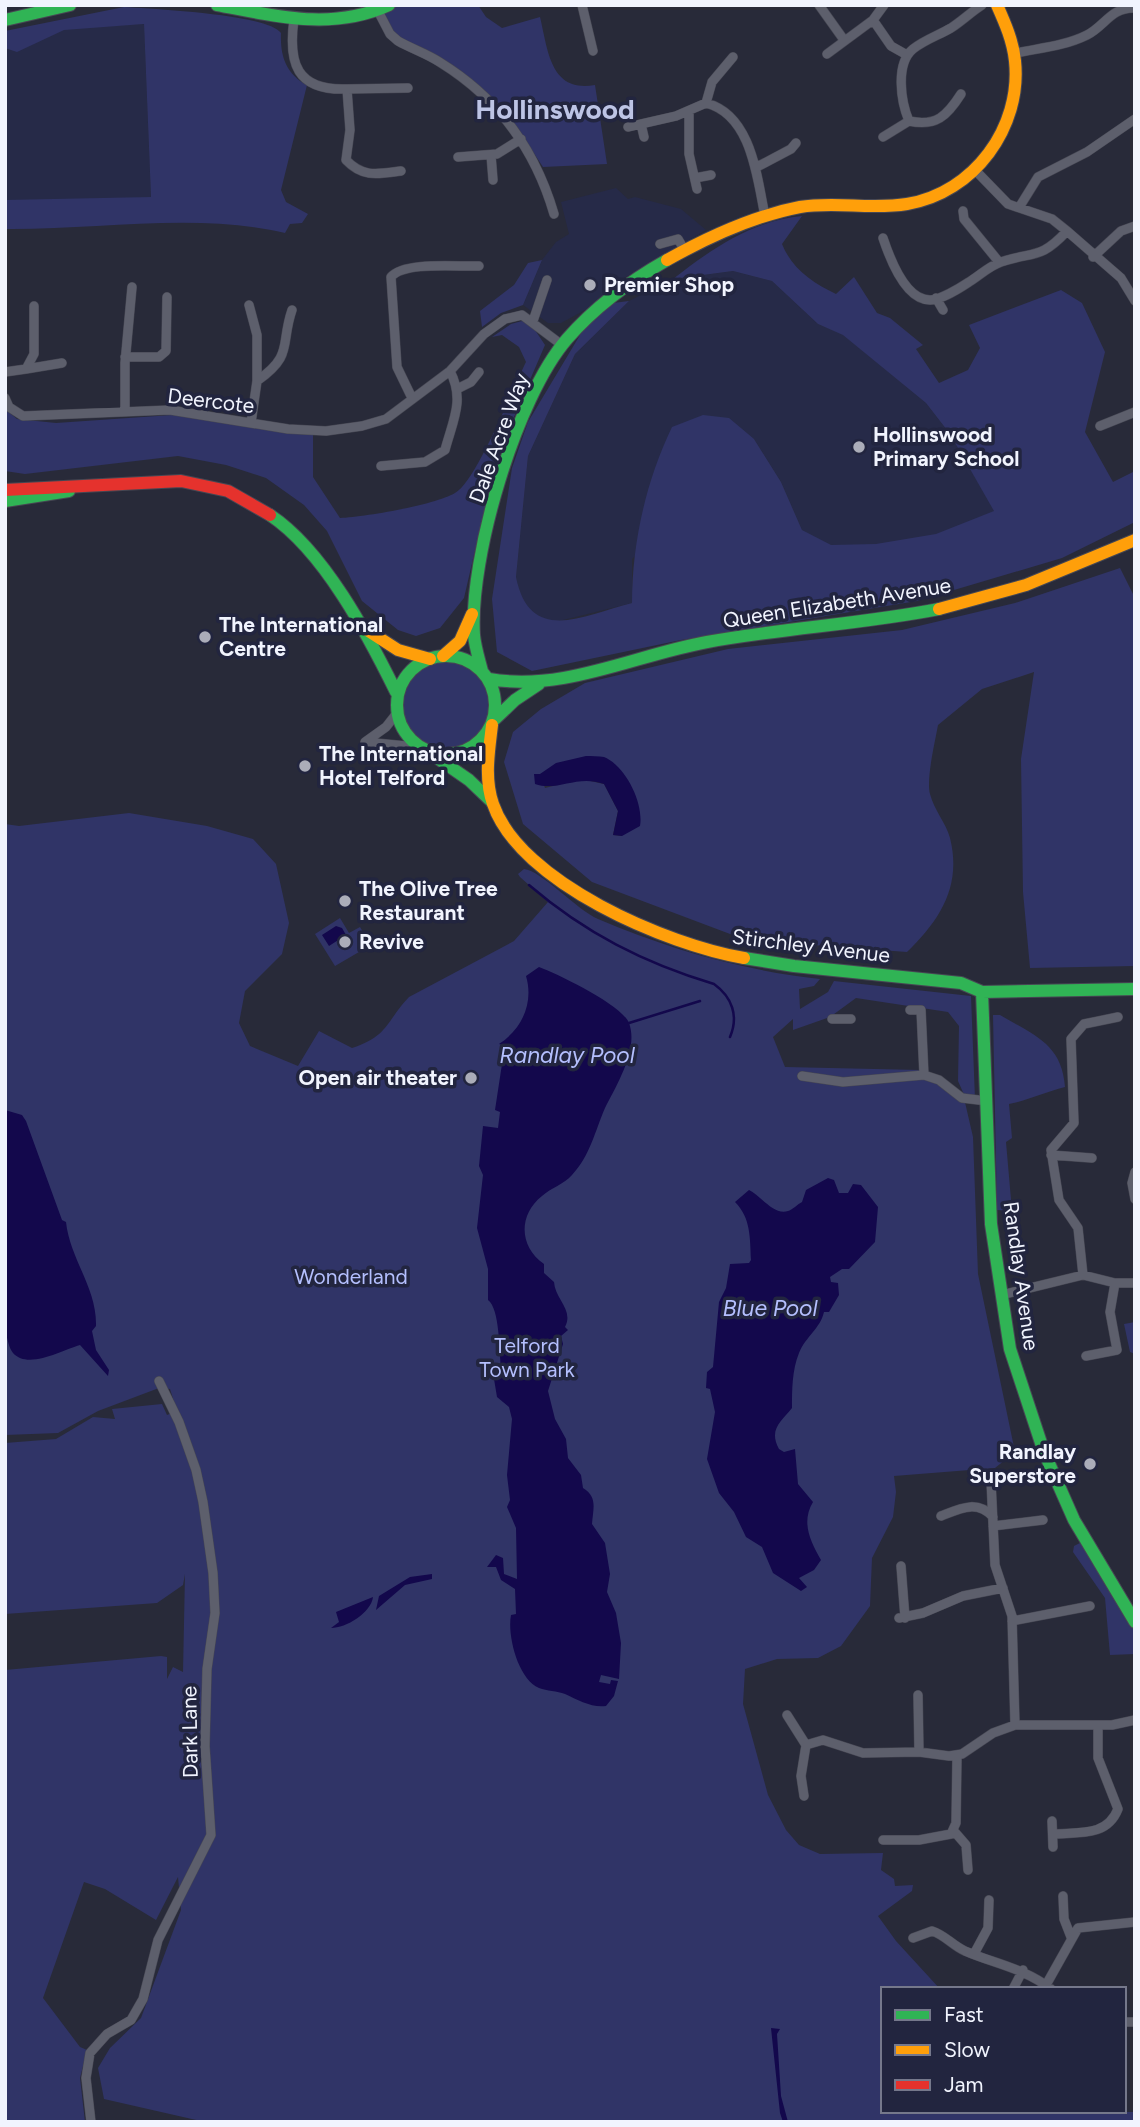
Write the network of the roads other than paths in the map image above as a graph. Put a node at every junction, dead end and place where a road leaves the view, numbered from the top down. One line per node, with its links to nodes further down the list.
1 (70, 5): 11 (street)
2 (217, 5): 10 (street)
3 (582, 5): 14 (street)
4 (819, 5): 13 (street)
5 (884, 5): 12 (street)
6 (982, 5): 17 (street)
7 (998, 5): 15 (street, Dale Acre Way)
8 (384, 8): 10 (street); 30 (street)
9 (1135, 8): 15 (street)
10 (294, 19): 20 (street)
11 (5, 20)
12 (873, 20): 13 (street); 17 (street)
13 (844, 40): 16 (street)
14 (593, 51)
15 (1016, 53): 35 (street, Dale Acre Way)
16 (827, 54)
17 (907, 55): 25 (street)
18 (733, 57): 22 (street)
19 (408, 88): 20 (street)
20 (347, 89): 36 (street)
21 (961, 94): 25 (street)
22 (706, 103): 23 (street); 34 (street)
23 (689, 111): 26 (street); 38 (street)
24 (1135, 119): 41 (street)
25 (909, 121): 29 (street)
26 (641, 124): 27 (street); 28 (street)
27 (628, 127)
28 (644, 137)
29 (883, 137)
30 (521, 139): 32 (street); 43 (street)
31 (796, 143): 34 (street)
32 (491, 155): 33 (street); 39 (street)
33 (458, 157)
34 (755, 168): 44 (street)
35 (975, 170): 41 (street); 44 (street, Dale Acre Way)
36 (401, 171)
37 (711, 175): 38 (street)
38 (695, 178): 40 (street)
39 (493, 180)
40 (697, 189)
41 (1020, 206): 46 (street)
42 (963, 211): 51 (street)
43 (554, 215)
44 (765, 216): 49 (street, Dale Acre Way)
45 (1135, 226): 50 (street)
46 (1067, 230): 50 (street); 51 (street)
47 (883, 238): 56 (street)
48 (660, 244): 49 (street)
49 (685, 251): 63 (street, Dale Acre Way)
50 (1093, 257): 57 (street)
51 (999, 262): 56 (street)
52 (479, 266): 73 (street)
53 (547, 280): 62 (street)
54 (132, 287): 64 (street)
55 (167, 297): 64 (street)
56 (936, 298): 61 (street)
57 (1135, 301)
58 (249, 305): 70 (street)
59 (34, 306): 66 (street)
60 (292, 310): 70 (street)
61 (943, 310)
62 (533, 321): 63 (street); 67 (street, Deercote)
63 (562, 345): 83 (street, Dale Acre Way)
64 (125, 357): 74 (street)
65 (62, 363): 66 (street)
66 (26, 369): 68 (street)
67 (450, 371): 71 (street); 73 (street, Deercote)
68 (5, 372)
69 (479, 372): 71 (street)
70 (257, 381): 76 (street)
71 (459, 388): 78 (street)
72 (5, 398): 74 (street, Deercote)
73 (412, 398): 76 (street, Deercote)
74 (125, 412): 76 (street, Deercote)
75 (1135, 412): 77 (street)
76 (251, 423)
77 (1100, 426)
78 (381, 466)
79 (79, 488): 80 (street); 81 (street); 84 (street)
80 (5, 489)
81 (5, 501)
82 (1135, 540): 88 (street, Queen Elizabeth Avenue)
83 (476, 605): 85 (street, Dale Acre Way); 87 (street, Dale Acre Way)
84 (365, 628): 86 (street); 89 (street)
85 (443, 656): 86 (street); 87 (street)
86 (429, 659): 89 (street)
87 (485, 675): 88 (street, Queen Elizabeth Avenue); 91 (street)
88 (540, 684): 91 (street, Queen Elizabeth Avenue)
89 (396, 692): 90 (street)
90 (397, 713): 92 (street); 92 (street)
91 (493, 723): 92 (street); 93 (street)
92 (423, 750): 93 (street)
93 (492, 802): 95 (street, Stirchley Avenue)
94 (1135, 989): 95 (street, Stirchley Avenue)
95 (982, 992): 102 (street, Randlay Avenue)
96 (910, 1010): 100 (street)
97 (1118, 1017): 103 (street)
98 (832, 1019): 99 (street)
99 (851, 1019)
100 (924, 1075): 101 (street); 102 (street)
101 (802, 1076)
102 (987, 1101): 110 (street, Randlay Avenue)
103 (1051, 1155): 104 (street); 107 (street)
104 (1092, 1158)
105 (1135, 1172): 106 (street)
106 (1135, 1199)
107 (1083, 1275): 108 (street); 110 (street)
108 (1115, 1283): 109 (street); 111 (street)
109 (1135, 1283)
110 (1001, 1296): 121 (street, Randlay Avenue)
111 (1086, 1356)
112 (159, 1381): 146 (street, Dark Lane)
113 (991, 1481): 116 (street)
114 (941, 1516): 116 (street)
115 (1043, 1520): 116 (street)
116 (993, 1521): 118 (street)
117 (901, 1566): 118 (street)
118 (1003, 1588): 120 (street)
119 (1090, 1606): 120 (street)
120 (1012, 1620): 125 (street)
121 (1135, 1622)
122 (918, 1695): 128 (street)
123 (787, 1715): 127 (street)
124 (1135, 1720): 126 (street)
125 (1015, 1725): 126 (street); 129 (street)
126 (1098, 1725): 133 (street)
127 (806, 1745): 128 (street); 130 (street)
128 (919, 1752): 129 (street)
129 (957, 1756): 132 (street)
130 (804, 1796)
131 (1052, 1821): 133 (street)
132 (953, 1830): 134 (street); 136 (street)
133 (1053, 1834): 135 (street)
134 (883, 1840)
135 (1053, 1847)
136 (968, 1870)
137 (1063, 1896): 140 (street)
138 (989, 1900): 142 (street)
139 (1135, 1922): 140 (street)
140 (1071, 1937): 145 (street)
141 (913, 1938): 142 (street)
142 (974, 1954): 143 (street)
143 (1023, 1970): 144 (street); 145 (street)
144 (1014, 1987)
145 (1048, 1987)
146 (91, 2122)

